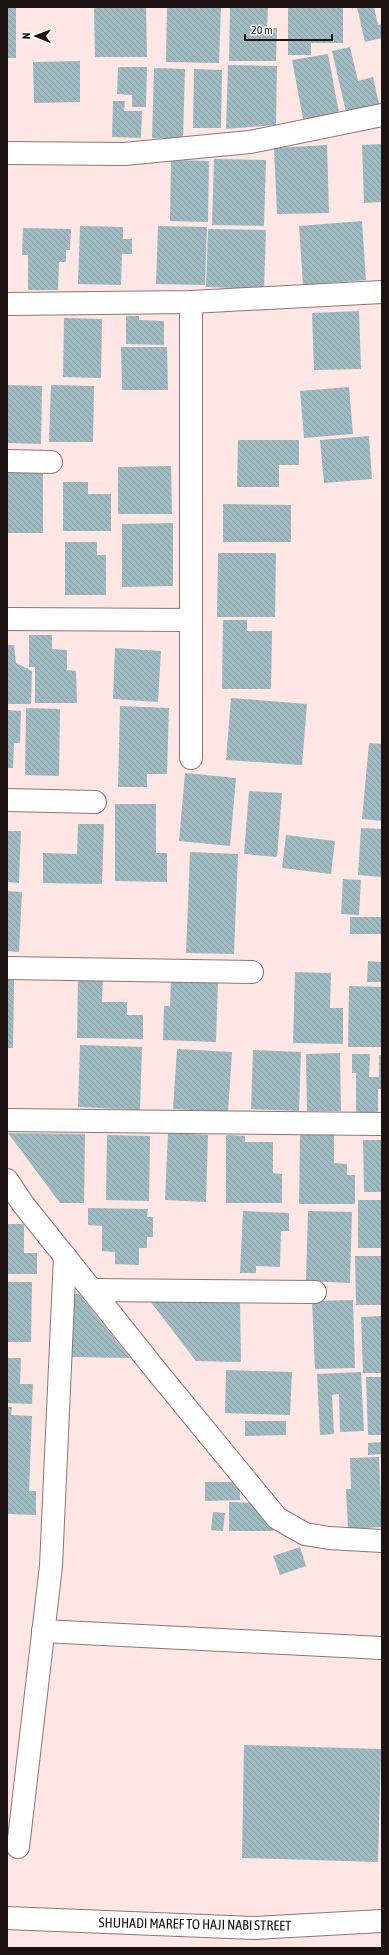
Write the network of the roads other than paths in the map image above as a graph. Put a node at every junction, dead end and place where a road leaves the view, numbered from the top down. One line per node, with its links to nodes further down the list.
1 (382, 115): 2 (street)
2 (7, 153)
3 (382, 292): 4 (street)
4 (191, 302): 5 (street); 9 (street)
5 (7, 304)
6 (7, 461): 7 (street)
7 (51, 462)
8 (7, 619): 9 (street)
9 (191, 620): 10 (street)
10 (191, 758)
11 (7, 800): 12 (street)
12 (95, 802)
13 (7, 968): 14 (street)
14 (252, 972)
15 (7, 1120): 16 (street)
16 (382, 1124)
17 (7, 1180): 18 (street)
18 (65, 1256): 19 (street); 23 (street)
19 (92, 1290): 20 (street); 21 (street)
20 (316, 1292)
21 (382, 1541): 22 (street)
22 (382, 1544)
23 (43, 1631): 24 (street); 25 (street)
24 (382, 1648)
25 (18, 1847)
26 (7, 1918): 27 (street, SHUHADI MAREF TO HAJI NABI STREET)
27 (382, 1920)

